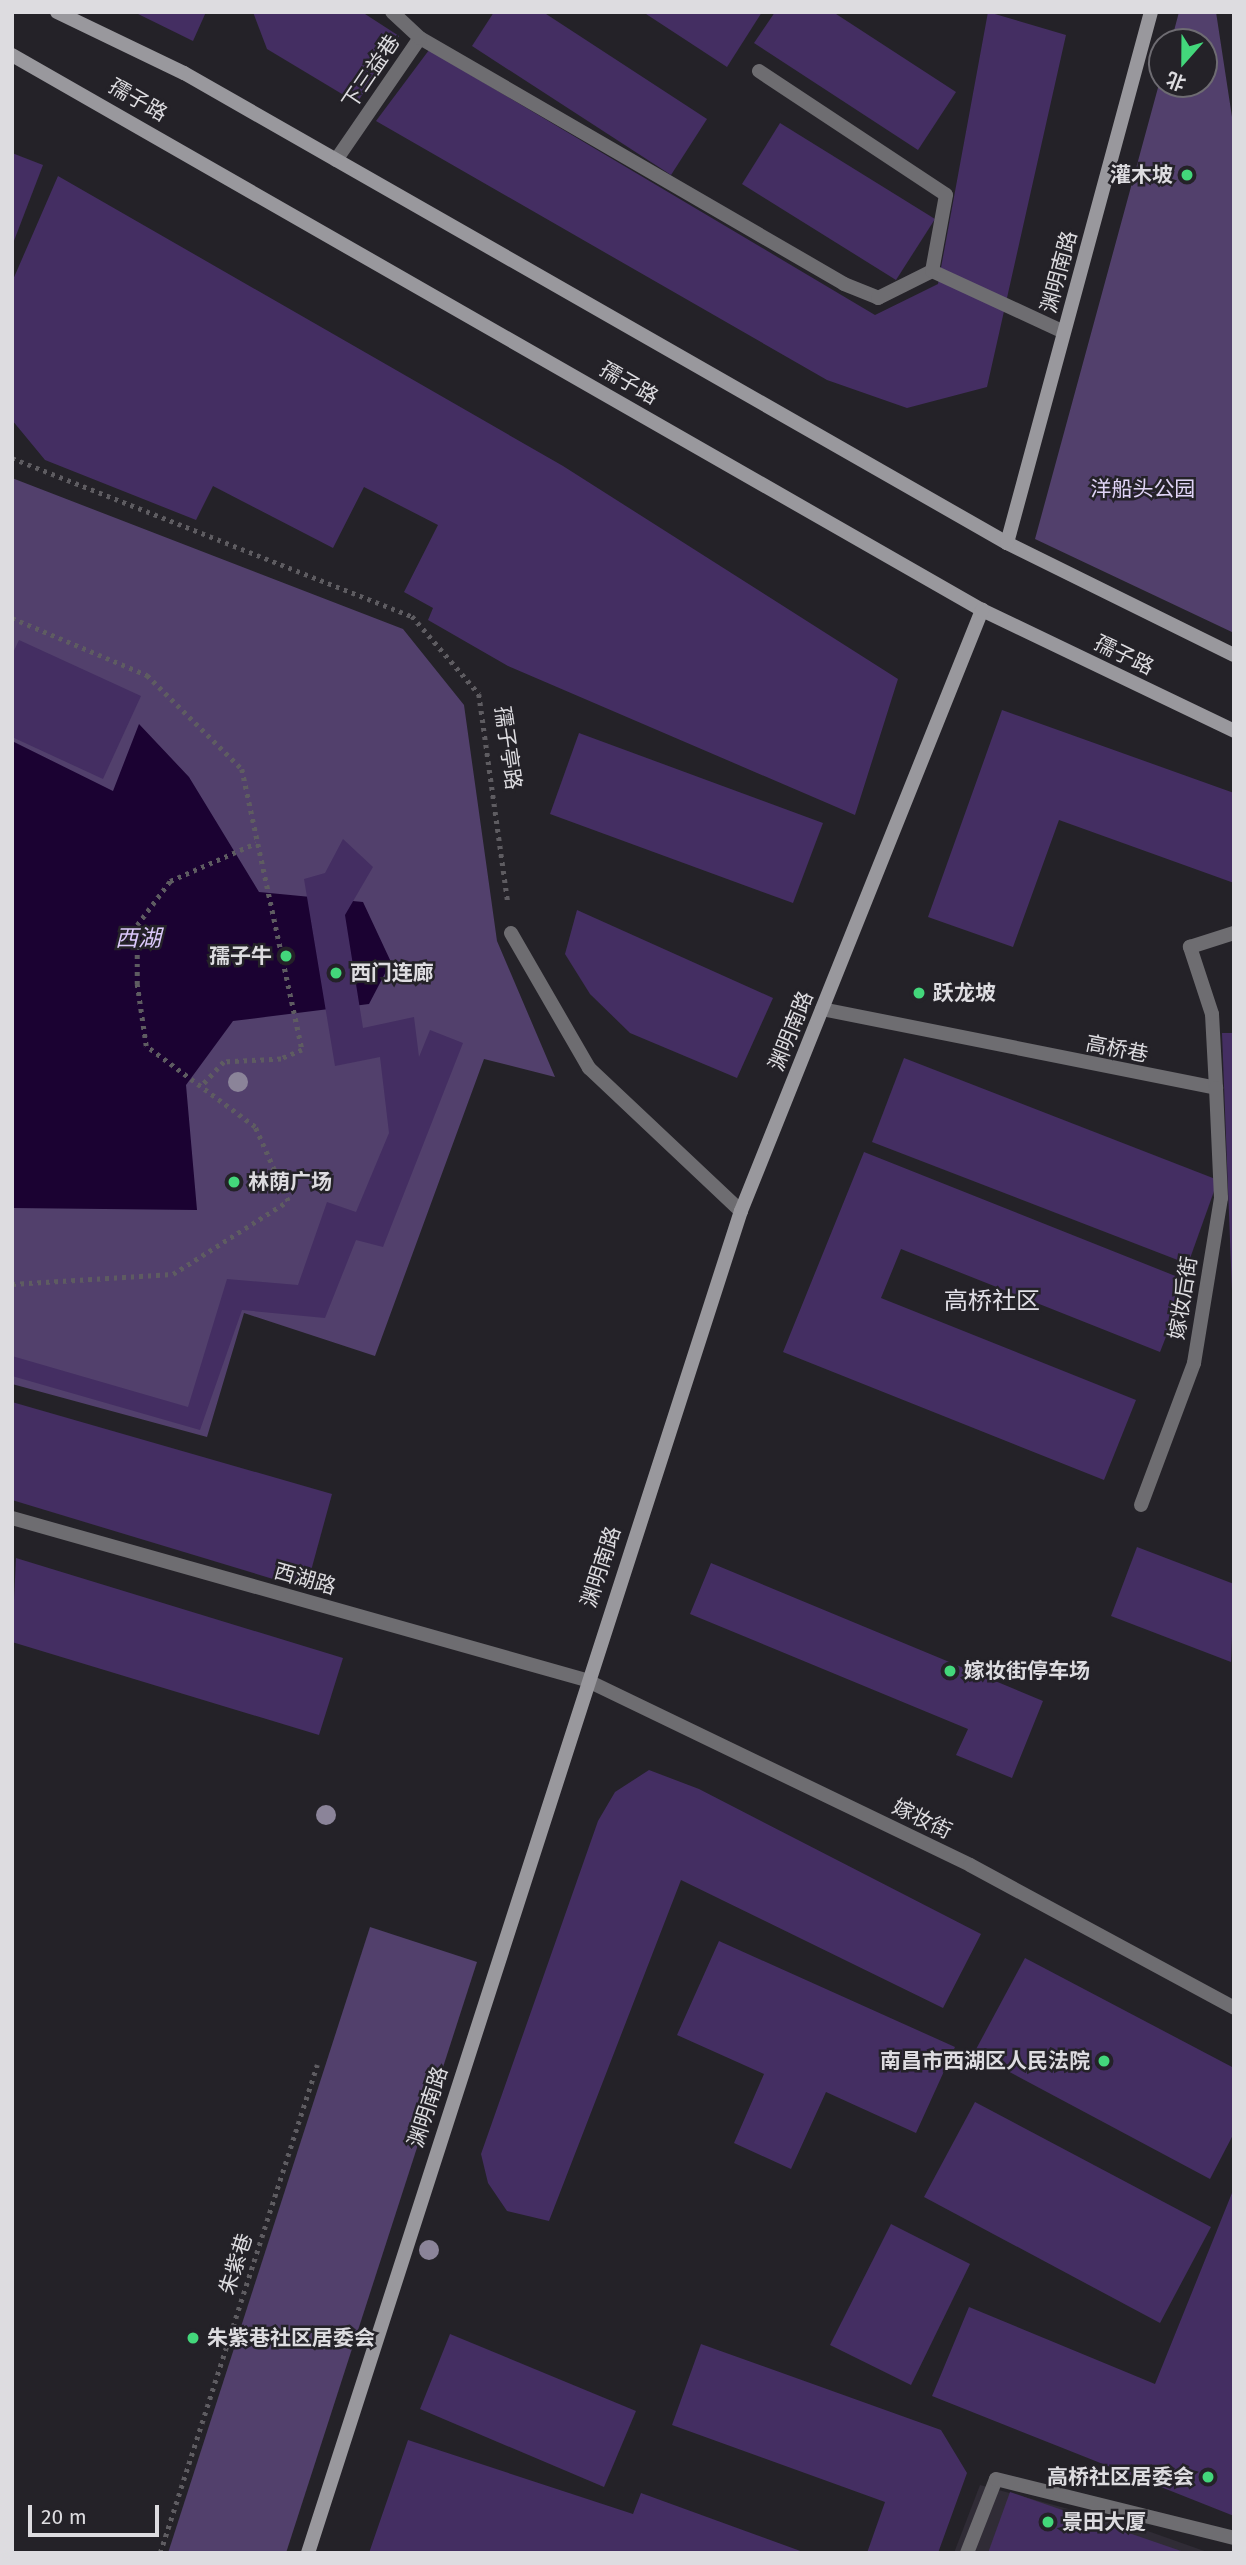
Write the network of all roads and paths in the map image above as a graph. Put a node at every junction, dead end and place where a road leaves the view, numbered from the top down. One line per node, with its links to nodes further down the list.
1 (57, 12): 7 (main road, 孺子路)
2 (392, 12): 4 (street, 下三益巷)
3 (1151, 12): 9 (main road, 渊明南路)
4 (420, 38): 7 (street, 下三益巷); 8 (street)
5 (12, 55): 12 (main road, 孺子路)
6 (759, 71): 8 (street)
7 (336, 160): 11 (main road, 孺子路)
8 (932, 271): 9 (street)
9 (1064, 332): 11 (main road, 渊明南路)
10 (12, 458): 17 (path, 孺子亭路)
11 (1007, 543): 14 (main road, 孺子路)
12 (982, 610): 15 (main road, 孺子路); 19 (main road, 渊明南路)
13 (12, 618): 16 (path)
14 (1234, 655)
15 (1234, 731)
16 (256, 843): 20 (path); 20 (path)
17 (512, 933): 22 (street)
18 (1234, 933): 21 (street)
19 (822, 1009): 21 (street, 高桥巷); 22 (main road, 渊明南路)
20 (201, 1087): 23 (path)
21 (1216, 1088): 24 (street, 嫁妆后街)
22 (741, 1211): 26 (main road, 渊明南路)
23 (12, 1284)
24 (1141, 1505)
25 (12, 1518): 26 (street, 西湖路)
26 (586, 1680): 27 (street, 嫁妆街); 31 (main road, 渊明南路)
27 (1234, 2008)
28 (317, 2065): 30 (path, 朱紫巷)
29 (1234, 2538): 32 (street)
30 (160, 2553)
31 (307, 2553)
32 (967, 2553)

